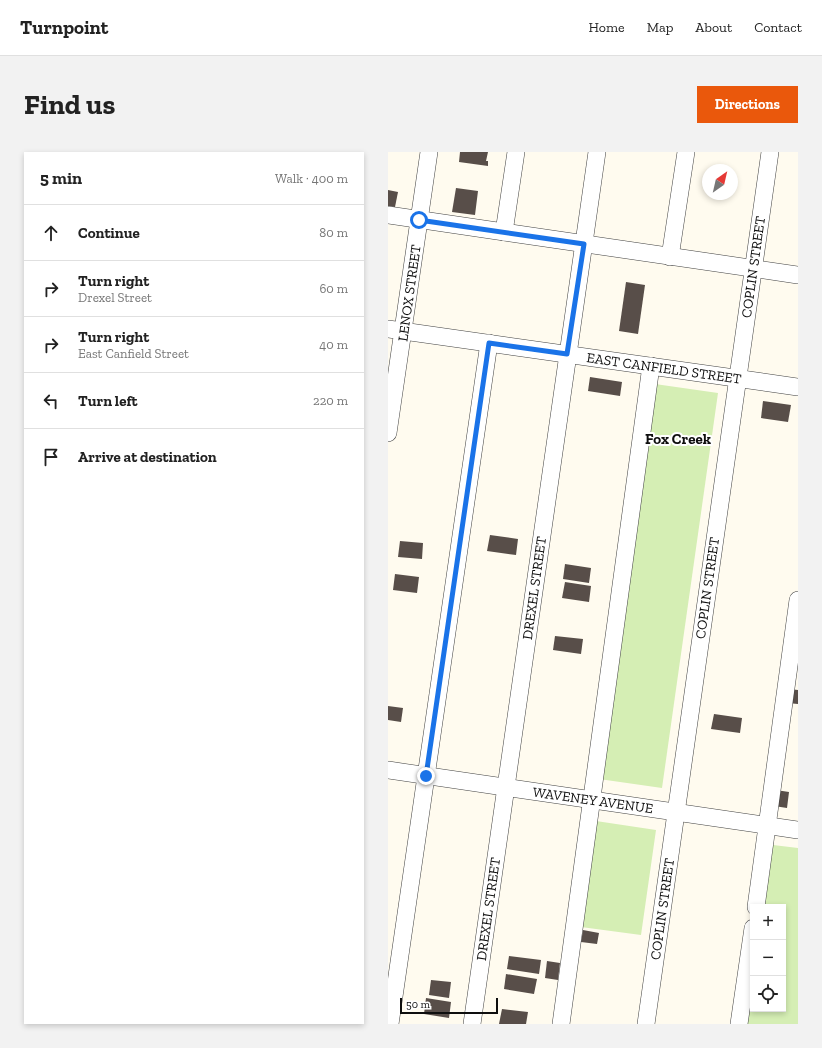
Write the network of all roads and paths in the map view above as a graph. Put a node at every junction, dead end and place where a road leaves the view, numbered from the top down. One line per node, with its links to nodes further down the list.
1 (429, 152): 7 (street, LENOX STREET)
2 (516, 152): 8 (street)
3 (597, 152): 9 (street, DREXEL STREET)
4 (686, 152): 10 (street)
5 (770, 152): 11 (street, COPLIN STREET)
6 (388, 215): 7 (street)
7 (419, 220): 8 (street); 13 (street, LENOX STREET)
8 (504, 232): 9 (street)
9 (584, 244): 10 (street); 15 (street, DREXEL STREET)
10 (670, 257): 11 (street)
11 (753, 269): 12 (street); 17 (street, COPLIN STREET)
12 (798, 275)
13 (396, 330): 14 (street, EAST CANFIELD STREET); 19 (street, LENOX STREET)
14 (489, 343): 15 (street, EAST CANFIELD STREET); 22 (street)
15 (567, 354): 16 (street, EAST CANFIELD STREET); 23 (street, DREXEL STREET)
16 (651, 366): 17 (street, EAST CANFIELD STREET); 24 (street)
17 (737, 378): 18 (street, EAST CANFIELD STREET); 25 (street, COPLIN STREET)
18 (798, 387)
19 (388, 433)
20 (798, 600): 26 (street)
21 (388, 770): 22 (street, WAVENEY AVENUE)
22 (426, 776): 23 (street, WAVENEY AVENUE); 30 (street)
23 (506, 787): 24 (street, WAVENEY AVENUE); 31 (street, DREXEL STREET)
24 (592, 800): 25 (street, WAVENEY AVENUE); 32 (street)
25 (676, 812): 26 (street, WAVENEY AVENUE); 33 (street, COPLIN STREET)
26 (768, 825): 27 (street, WAVENEY AVENUE); 28 (street)
27 (798, 830)
28 (756, 904)
29 (751, 940): 34 (street)
30 (390, 1024)
31 (472, 1024)
32 (561, 1024)
33 (646, 1024)
34 (739, 1024)

